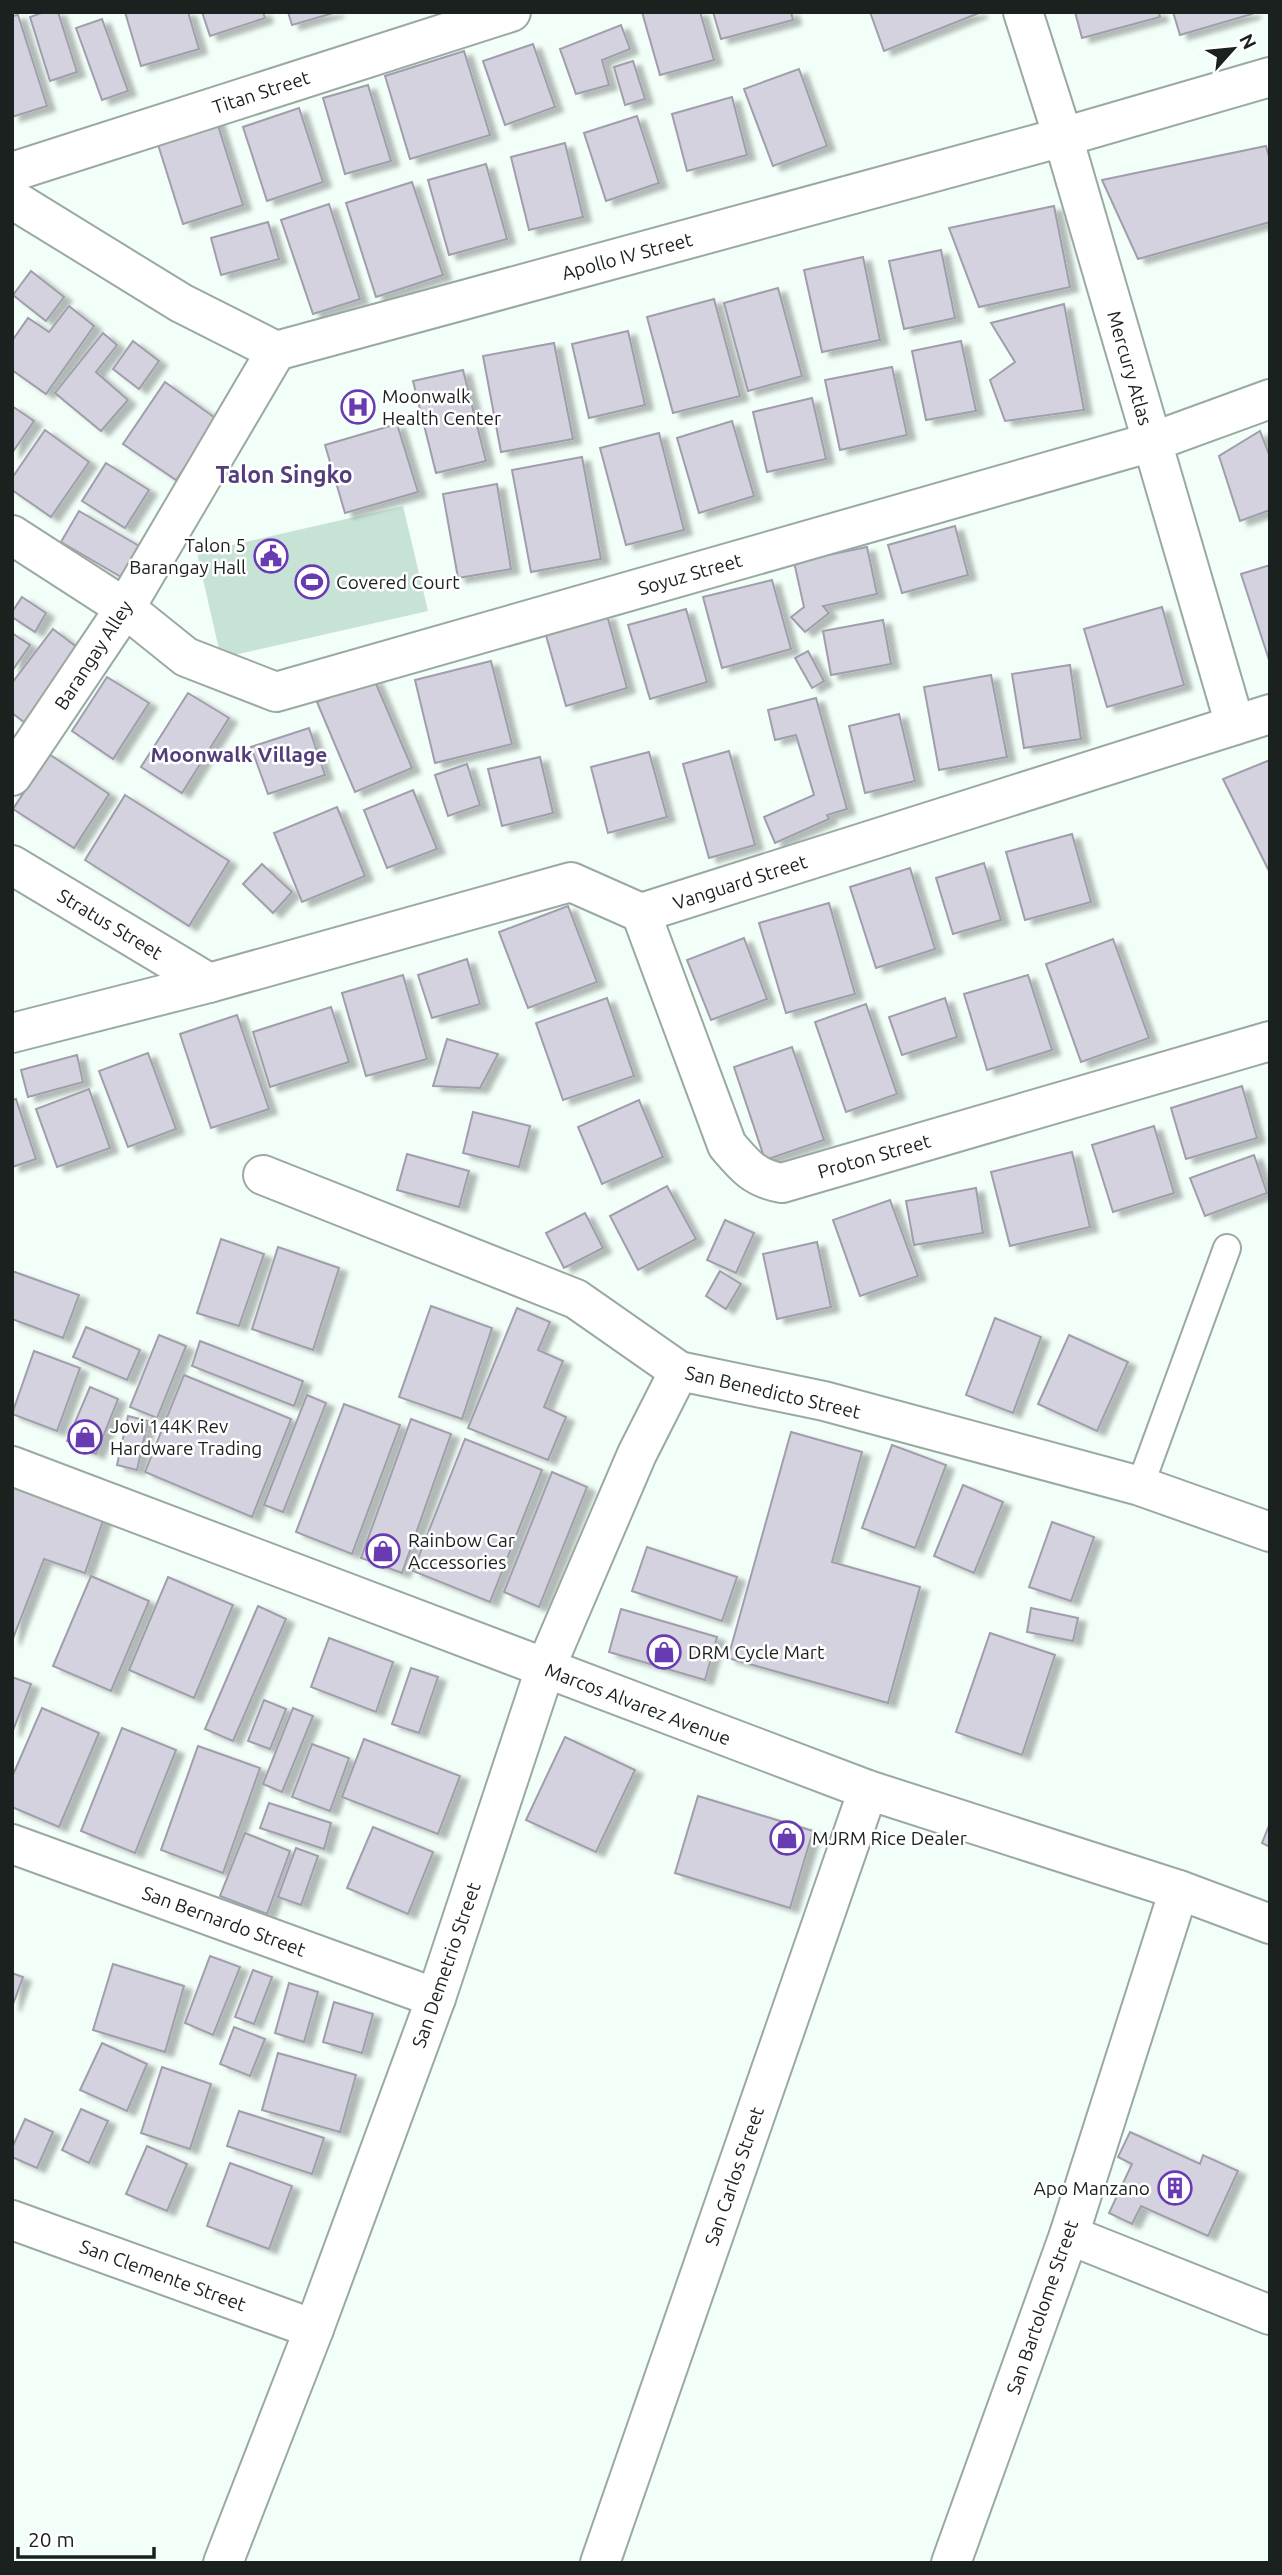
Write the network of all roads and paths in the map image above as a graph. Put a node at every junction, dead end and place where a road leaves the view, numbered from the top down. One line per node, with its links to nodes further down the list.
1 (511, 12): 5 (street, Titan Street)
2 (1023, 12): 4 (street, Mercury Atlas)
3 (1270, 77): 4 (street, Apollo IV Street)
4 (1063, 137): 7 (street, Apollo IV Street); 9 (street, Mercury Atlas)
5 (12, 172)
6 (12, 199): 7 (street)
7 (276, 351): 11 (street, Barangay Alley)
8 (1270, 399): 9 (street, Soyuz Street)
9 (1152, 442): 11 (street, Soyuz Street); 12 (street, Mercury Atlas)
10 (12, 534): 11 (street, Soyuz Street)
11 (125, 608): 13 (street, Barangay Alley)
12 (1252, 720): 15 (street, Vanguard Street)
13 (12, 776)
14 (12, 865): 16 (street, Stratus Street)
15 (640, 913): 16 (street); 18 (street, Proton Street)
16 (209, 983): 17 (street)
17 (12, 1033)
18 (1270, 1041)
19 (263, 1175): 21 (street, San Benedicto Street)
20 (1227, 1248): 23 (lane)
21 (679, 1371): 23 (street, San Benedicto Street); 25 (street, San Demetrio Street)
22 (12, 1466): 25 (street, Marcos Alvarez Avenue)
23 (1140, 1486): 24 (street, San Benedicto Street)
24 (1270, 1532)
25 (545, 1669): 26 (street, Marcos Alvarez Avenue); 30 (street, San Demetrio Street)
26 (868, 1790): 28 (street, Marcos Alvarez Avenue); 37 (street, San Carlos Street)
27 (12, 1844): 30 (street, San Bernardo Street)
28 (1179, 1890): 29 (street, Marcos Alvarez Avenue); 32 (street, San Bartolome Street)
29 (1270, 1924)
30 (436, 1998): 34 (street, San Demetrio Street)
31 (12, 2220): 34 (street, San Clemente Street)
32 (1069, 2235): 33 (street); 35 (street, San Bartolome Street)
33 (1270, 2315)
34 (314, 2329): 36 (street, San Demetrio Street)
35 (964, 2558)
36 (223, 2563)
37 (600, 2563)

